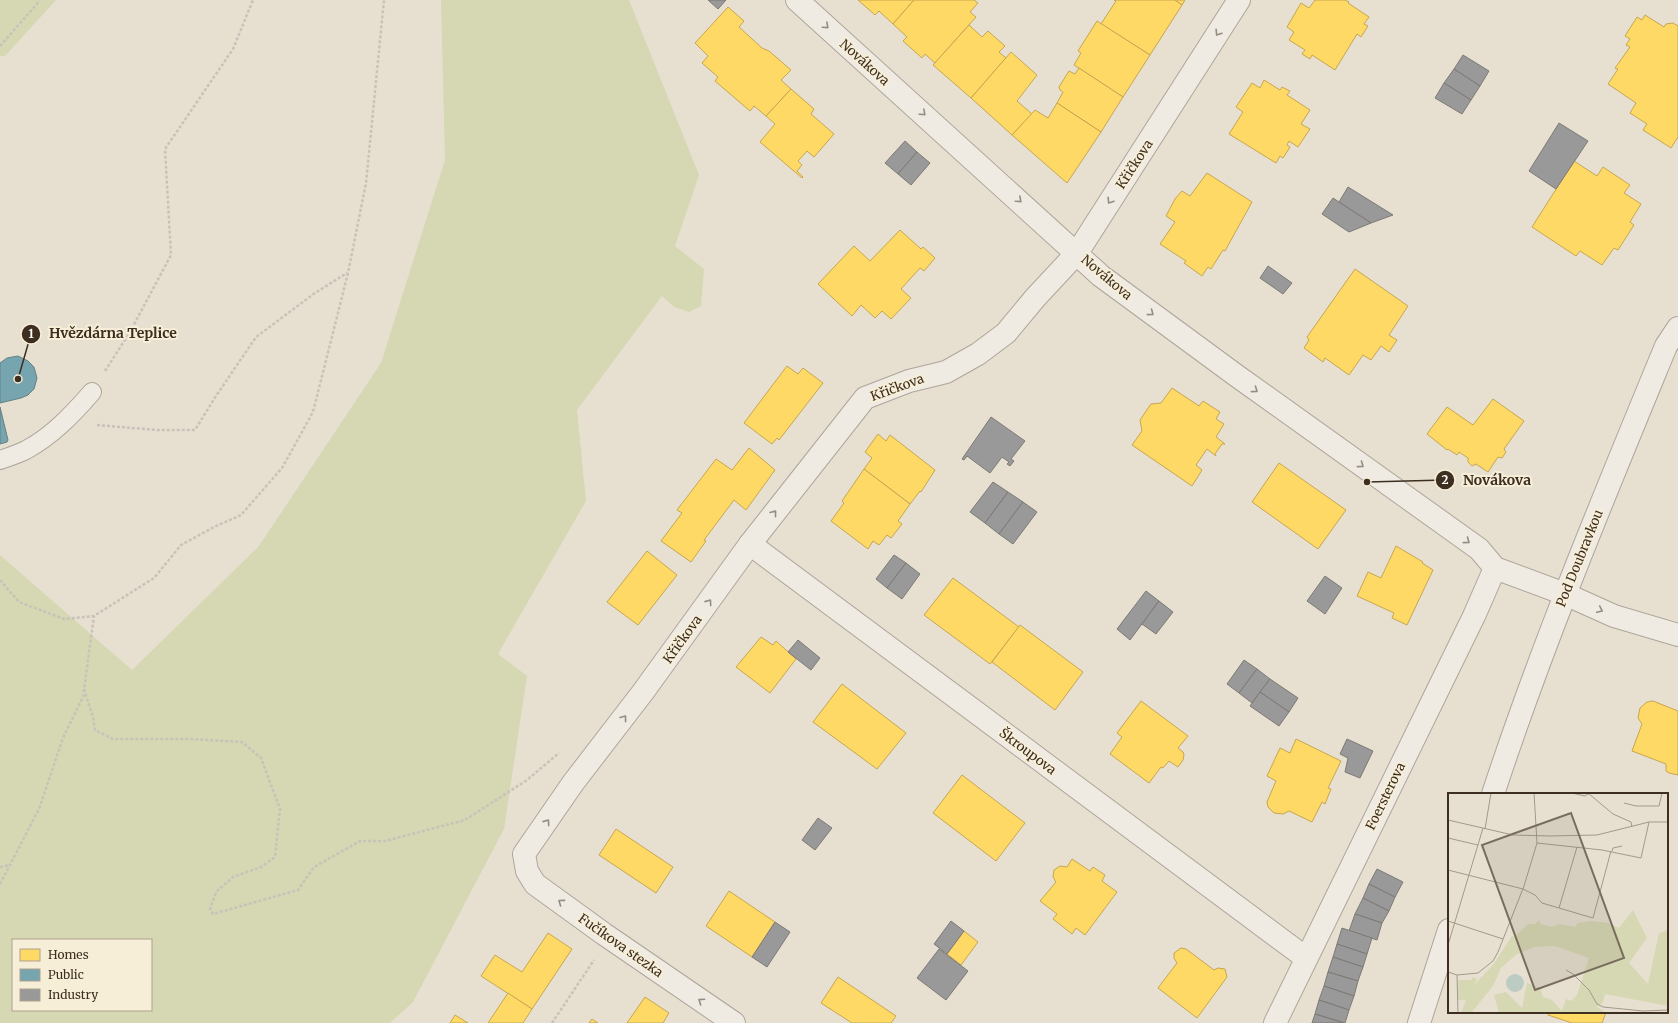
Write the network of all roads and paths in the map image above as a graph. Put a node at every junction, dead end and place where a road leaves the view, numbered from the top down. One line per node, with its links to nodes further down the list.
1 (39, 0): 6 (path)
2 (253, 0): 10 (path)
3 (384, 0): 8 (path)
4 (797, 0): 7 (street, Novákova, one-way to 7)
5 (1240, 0): 7 (street, Křičkova, one-way to 7)
6 (0, 46)
7 (1077, 253): 13 (street, Křičkova, one-way to 7); 14 (street, Novákova, one-way to 14)
8 (348, 273): 11 (path); 17 (path)
9 (1678, 328): 16 (street, Pod Doubravkou)
10 (92, 392): 11 (lane)
11 (74, 413): 12 (lane)
12 (0, 460)
13 (750, 544): 22 (street, Křičkova, one-way to 13); 28 (street, Škroupova)
14 (1495, 568): 16 (street, Novákova); 28 (street, Foersterova)
15 (0, 580): 17 (path)
16 (1565, 594): 18 (street, Novákova, one-way to 18); 21 (street, Pod Doubravkou)
17 (94, 616): 19 (path)
18 (1678, 635)
19 (84, 689): 20 (path); 23 (path)
20 (560, 752)
21 (1493, 793)
22 (524, 854): 27 (street, Fučíkova stezka, one-way to 22)
23 (10, 865): 24 (path); 25 (path)
24 (0, 867)
25 (0, 884)
26 (1448, 933): 32 (street)
27 (609, 938): 29 (path); 30 (street, Fučíkova stezka, one-way to 27)
28 (1306, 958): 31 (street, Foersterova)
29 (552, 1023)
30 (734, 1023)
31 (1275, 1023)
32 (1419, 1023)

